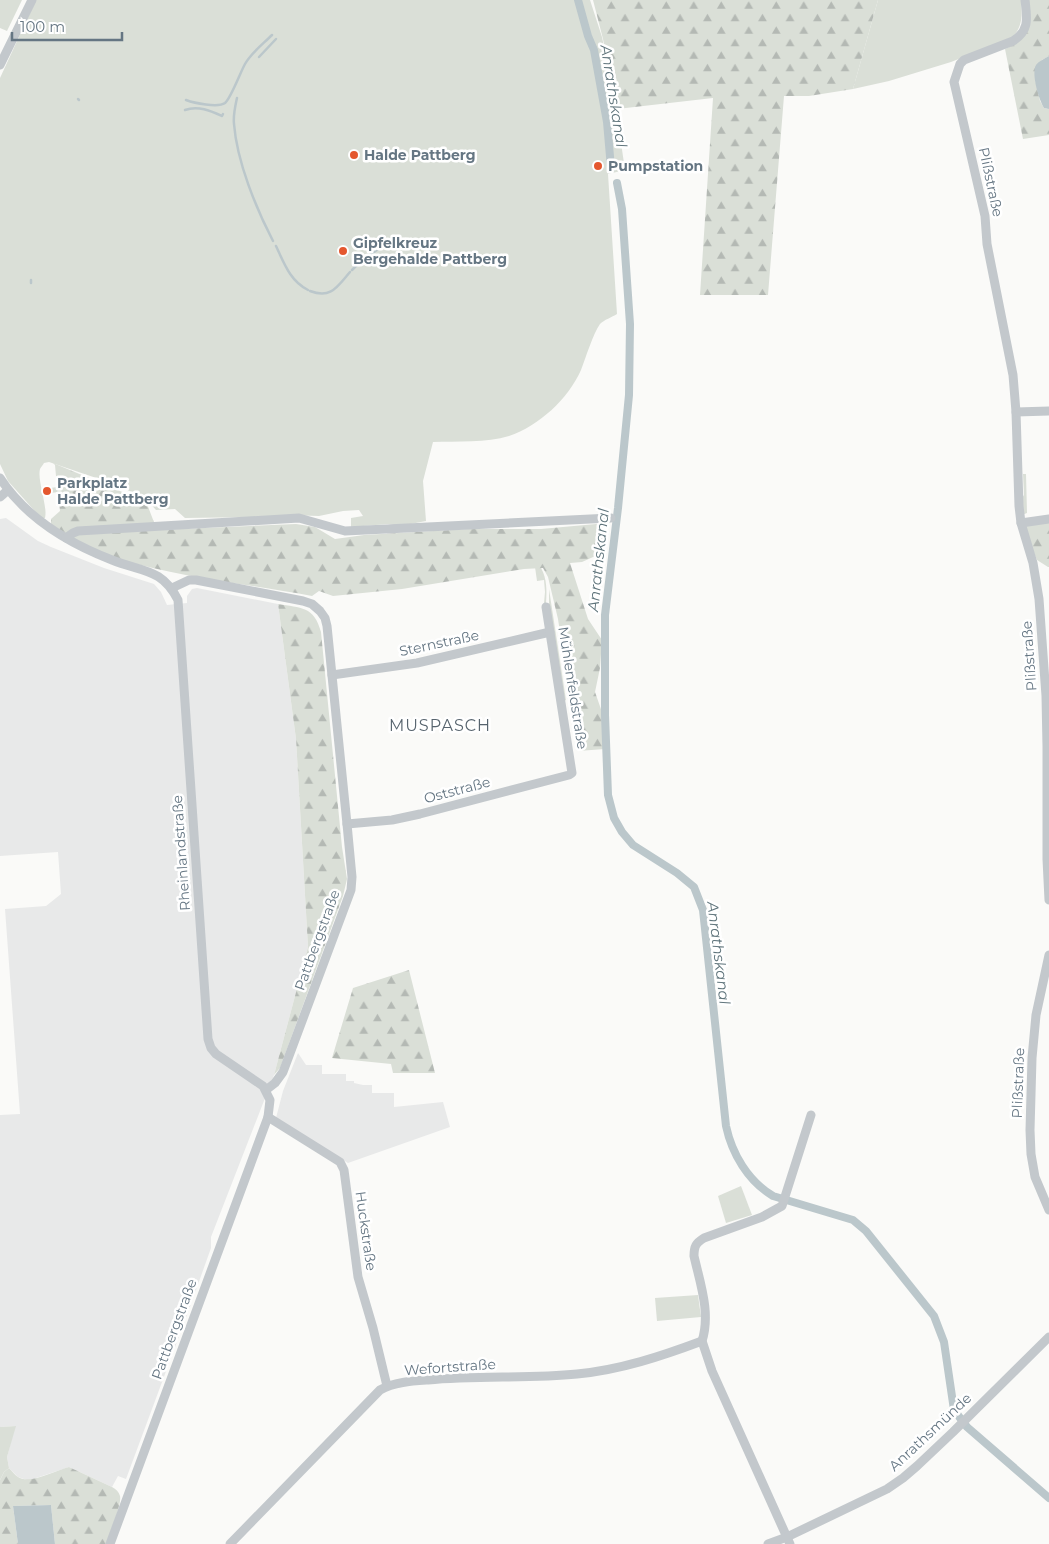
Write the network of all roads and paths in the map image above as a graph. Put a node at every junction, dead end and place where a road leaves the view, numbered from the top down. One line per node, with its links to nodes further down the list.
1 (32, 0): 3 (street)
2 (1025, 0): 4 (street, Plißstraße)
3 (0, 66)
4 (1016, 412): 5 (street); 11 (street, Plißstraße)
5 (1049, 412)
6 (0, 478): 7 (street)
7 (8, 490): 8 (street); 12 (street)
8 (0, 497)
9 (611, 518): 12 (street)
10 (1049, 519): 11 (street)
11 (1021, 523): 17 (street, Plißstraße)
12 (66, 538): 13 (street)
13 (172, 588): 16 (street, Pattbergstraße); 22 (street, Rheinlandstraße)
14 (546, 607): 15 (street, Mühlenfeldstraße)
15 (550, 632): 16 (street, Sternstraße); 18 (street, Mühlenfeldstraße)
16 (332, 675): 19 (street, Pattbergstraße)
17 (1047, 696): 20 (street, Plißstraße)
18 (572, 773): 19 (street, Oststraße)
19 (348, 824): 22 (street, Pattbergstraße)
20 (1049, 900)
21 (1049, 954): 25 (street, Plißstraße)
22 (266, 1090): 24 (street, Pattbergstraße)
23 (811, 1115): 27 (street)
24 (268, 1117): 28 (street, Huckstraße); 30 (street, Pattbergstraße)
25 (1049, 1210)
26 (1049, 1337): 29 (street, Anrathsmünde)
27 (702, 1341): 28 (street, Wefortstraße); 29 (street)
28 (387, 1386): 31 (street, Wefortstraße)
29 (789, 1540): 32 (street, Anrathsmünde)
30 (110, 1544)
31 (230, 1544)
32 (768, 1544)

